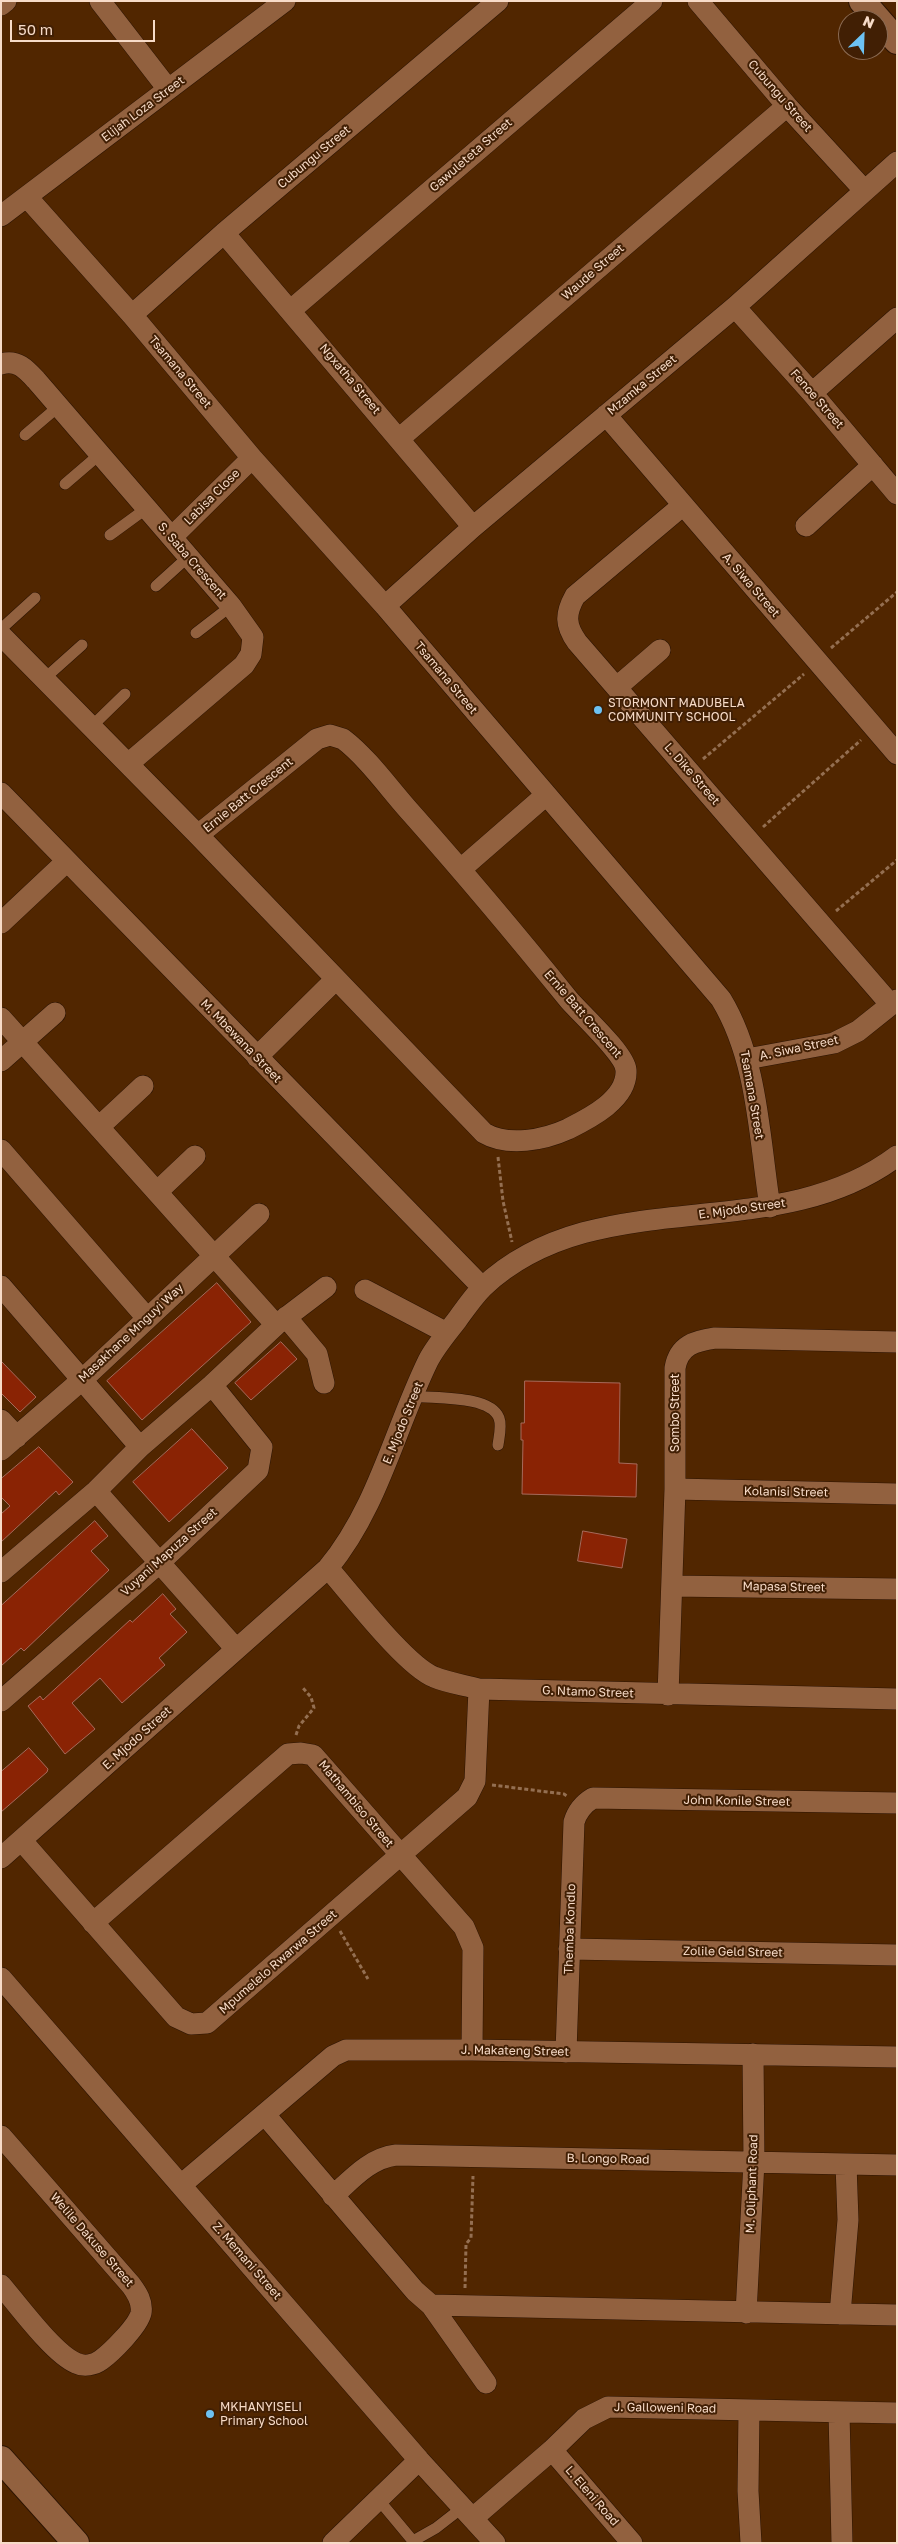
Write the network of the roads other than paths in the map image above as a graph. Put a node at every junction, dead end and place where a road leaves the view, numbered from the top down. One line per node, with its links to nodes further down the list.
1 (6, 1): 8 (street)
2 (100, 1): 10 (street)
3 (285, 1): 10 (street, Elijah Loza Street)
4 (498, 1): 16 (street, Cubungu Street)
5 (652, 1): 18 (street, Gawuleteta Street)
6 (698, 1): 11 (street, Cubungu Street)
7 (862, 1): 9 (street)
8 (1, 5)
9 (897, 41)
10 (168, 90): 14 (street, Elijah Loza Street)
11 (787, 106): 13 (street, Cubungu Street); 26 (street, Waude Street)
12 (897, 162): 13 (street, Mzamka Street)
13 (864, 190): 17 (street, Mzamka Street)
14 (27, 197): 15 (street, Elijah Loza Street); 19 (street, Tsamana Street)
15 (1, 216)
16 (224, 233): 18 (street, Ngxatha Street); 19 (street, Cubungu Street)
17 (735, 307): 22 (street, Fenoe Street); 24 (street, Mzamka Street)
18 (291, 310): 26 (street, Ngxatha Street)
19 (132, 315): 28 (street, Tsamana Street)
20 (897, 318): 22 (street)
21 (1, 364): 23 (street, S. Saba Crescent)
22 (812, 393): 29 (street, Fenoe Street)
23 (59, 406): 25 (lane); 27 (street, S. Saba Crescent)
24 (606, 415): 32 (street, A. Siwa Street); 35 (street, Mzamka Street)
25 (25, 436)
26 (400, 438): 35 (street, Ngxatha Street)
27 (100, 454): 30 (lane); 33 (street, S. Saba Crescent)
28 (252, 458): 37 (street, Labisa Close); 42 (street, Tsamana Street)
29 (873, 465): 31 (street, Fenoe Street); 34 (street)
30 (65, 484)
31 (897, 494)
32 (682, 506): 49 (street, L. Dike Street); 52 (street, A. Siwa Street)
33 (147, 508): 36 (lane); 37 (street, S. Saba Crescent)
34 (806, 526)
35 (473, 527): 42 (street, Mzamka Street)
36 (110, 535)
37 (172, 537): 38 (street, S. Saba Crescent)
38 (188, 557): 39 (lane); 41 (street, S. Saba Crescent)
39 (156, 586)
40 (35, 598): 43 (lane)
41 (231, 606): 44 (lane); 53 (street, S. Saba Crescent)
42 (385, 606): 55 (street, Tsamana Street)
43 (1, 629)
44 (196, 633)
45 (1, 634): 48 (street)
46 (82, 645): 48 (lane)
47 (660, 650): 49 (street)
48 (44, 679): 51 (street)
49 (617, 687): 61 (street, L. Dike Street)
50 (125, 694): 51 (lane)
51 (91, 727): 53 (street)
52 (897, 754)
53 (128, 764): 56 (street)
54 (1, 793): 57 (street, M. Mbewana Street)
55 (546, 795): 58 (street); 66 (street, Tsamana Street)
56 (198, 836): 58 (street, Ernie Batt Crescent); 60 (street, Ernie Batt Crescent)
57 (67, 861): 59 (street); 65 (street, M. Mbewana Street)
58 (461, 869): 60 (street, Ernie Batt Crescent)
59 (1, 923)
60 (336, 978): 65 (street)
61 (894, 1003): 66 (street, A. Siwa Street)
62 (55, 1013): 64 (street)
63 (1, 1018): 64 (street)
64 (22, 1042): 67 (street); 69 (street)
65 (256, 1057): 79 (street, M. Mbewana Street)
66 (747, 1059): 74 (street, Tsamana Street)
67 (1, 1061)
68 (142, 1086): 69 (street)
69 (100, 1126): 73 (street)
70 (1, 1150): 81 (street)
71 (195, 1156): 73 (street)
72 (897, 1156): 74 (street, E. Mjodo Street)
73 (158, 1191): 76 (street)
74 (770, 1207): 79 (street, E. Mjodo Street)
75 (260, 1214): 76 (street, Masakhane Mnguyi Way)
76 (213, 1256): 81 (street, Masakhane Mnguyi Way); 82 (street)
77 (325, 1285): 82 (street)
78 (1, 1286): 85 (street)
79 (482, 1288): 83 (street, E. Mjodo Street)
80 (365, 1290): 83 (street)
81 (147, 1318): 85 (street, Masakhane Mnguyi Way)
82 (281, 1321): 86 (street); 87 (street)
83 (447, 1333): 88 (street, E. Mjodo Street)
84 (897, 1342): 93 (street, Sombo Street)
85 (84, 1379): 90 (street, Masakhane Mnguyi Way); 92 (street)
86 (324, 1383)
87 (212, 1385): 92 (street); 97 (street, Vuyani Mapuza Street)
88 (414, 1396): 91 (lane); 98 (street, E. Mjodo Street)
89 (1, 1420): 90 (street)
90 (9, 1443)
91 (498, 1445)
92 (140, 1447): 94 (street)
93 (674, 1489): 95 (street, Kolanisi Street); 99 (street, Sombo Street)
94 (96, 1492): 96 (street); 97 (street)
95 (897, 1494)
96 (4, 1563)
97 (158, 1564): 101 (street); 105 (street, Vuyani Mapuza Street)
98 (328, 1568): 101 (street, E. Mjodo Street); 102 (street, G. Ntamo Street)
99 (672, 1586): 100 (street, Mapasa Street); 103 (street, Sombo Street)
100 (897, 1589)
101 (236, 1649): 108 (street, E. Mjodo Street)
102 (479, 1689): 103 (street, G. Ntamo Street); 109 (street, Mpumelelo Rwarwa Street)
103 (668, 1695): 104 (street, G. Ntamo Street)
104 (897, 1699)
105 (1, 1701)
106 (897, 1803): 107 (street, John Konile Street)
107 (581, 1808): 112 (street, Themba Kondlo)
108 (22, 1841): 110 (street, E. Mjodo Street); 111 (street, Mpumelelo Rwarwa Street)
109 (400, 1855): 111 (street, Mpumelelo Rwarwa Street); 111 (street, Mathambiso Street); 115 (street, Mathambiso Street)
110 (1, 1858)
111 (93, 1923)
112 (569, 1949): 113 (street, Zolile Geld Street); 116 (street, Themba Kondlo)
113 (897, 1955)
114 (6, 1992): 124 (street, Z. Memani Street)
115 (472, 2050): 116 (street, J. Makateng Street); 119 (street, J. Makateng Street)
116 (566, 2052): 117 (street, J. Makateng Street)
117 (753, 2054): 118 (street, J. Makateng Street); 121 (street, M. Oliphant Road)
118 (897, 2057)
119 (266, 2116): 124 (street, J. Makateng Street); 125 (street)
120 (1, 2136): 126 (street, Welile Dakuse Street)
121 (754, 2162): 122 (street, B. Longo Road); 125 (street, B. Longo Road); 128 (street, M. Oliphant Road)
122 (846, 2164): 123 (street, B. Longo Road); 129 (street)
123 (897, 2165)
124 (181, 2185): 137 (street, Z. Memani Street)
125 (334, 2196): 127 (street)
126 (1, 2285)
127 (431, 2305): 128 (street); 131 (street)
128 (746, 2313): 129 (street)
129 (840, 2314): 130 (street)
130 (897, 2315)
131 (486, 2383)
132 (750, 2410): 133 (street, J. Galloweni Road); 135 (street, J. Galloweni Road); 144 (street)
133 (839, 2412): 134 (street, J. Galloweni Road); 145 (street)
134 (897, 2413)
135 (552, 2450): 139 (street, J. Galloweni Road); 143 (street, L. Eleni Road)
136 (1, 2459): 141 (street)
137 (418, 2460): 138 (street); 139 (street, Z. Memani Street)
138 (378, 2500): 139 (lane); 140 (street)
139 (468, 2512): 142 (street, Z. Memani Street)
140 (345, 2538)
141 (76, 2543)
142 (495, 2543)
143 (632, 2543)
144 (751, 2543)
145 (842, 2543)

